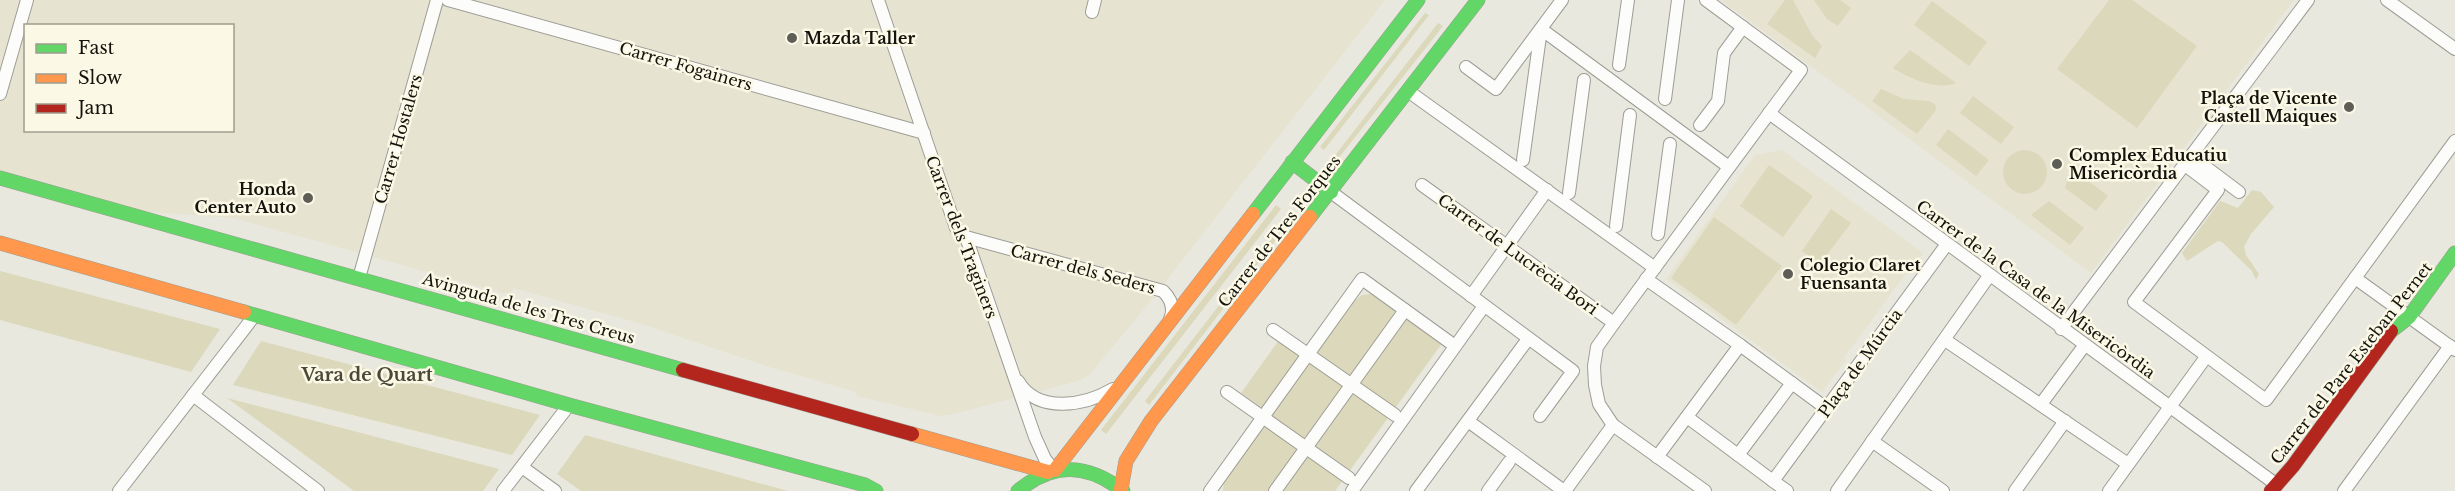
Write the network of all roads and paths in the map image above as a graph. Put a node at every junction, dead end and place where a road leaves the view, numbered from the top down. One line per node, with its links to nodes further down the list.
1 (27, 0): 20 (street)
2 (437, 0): 47 (street, Carrer Hostalers)
3 (448, 0): 25 (street, Carrer Fogainers)
4 (878, 0): 25 (street, Carrer dels Traginers)
5 (1418, 0): 30 (main road, Carrer de Tres Forques)
6 (1478, 0): 19 (main road, Carrer de Tres Forques)
7 (1562, 0): 14 (street)
8 (1628, 0): 16 (street)
9 (1678, 0): 21 (street)
10 (1706, 0): 13 (street)
11 (2308, 0): 29 (street)
12 (2387, 0): 15 (street)
13 (1743, 27): 22 (street); 24 (street)
14 (1540, 29): 17 (street); 28 (street); 31 (street)
15 (2455, 49)
16 (1619, 65)
17 (1466, 67)
18 (1584, 80): 37 (street)
19 (1408, 91): 34 (street); 35 (main road, Carrer de Tres Forques)
20 (0, 94)
21 (1665, 99)
22 (1768, 113): 31 (street); 42 (street, Carrer de la Casa de la Misericòrdia)
23 (1630, 115): 38 (street)
24 (1700, 124)
25 (924, 133): 40 (street, Carrer dels Traginers)
26 (2455, 141): 48 (street)
27 (1670, 144): 39 (street)
28 (1523, 160)
29 (2188, 160): 36 (street); 57 (street); 66 (street)
30 (1292, 162): 35 (main road); 56 (main road, Carrer de Tres Forques)
31 (1730, 167): 45 (street)
32 (0, 178): 47 (main road, Avinguda de les Tres Creus)
33 (1422, 185): 43 (street, Carrer de Lucrècia Bori)
34 (1547, 190): 43 (street); 45 (street)
35 (1331, 192): 50 (street); 95 (main road, Carrer de Tres Forques)
36 (2239, 192)
37 (1569, 193)
38 (1616, 226)
39 (1658, 234)
40 (966, 237): 56 (street, Carrer dels Seders); 67 (street, Carrer dels Traginers)
41 (0, 243): 53 (main road)
42 (1947, 244): 46 (street, Carrer de la Casa de la Misericòrdia); 93 (street, Plaça de Múrcia)
43 (1506, 246): 50 (street); 55 (street, Carrer de Lucrècia Bori)
44 (2455, 253): 54 (main road, Carrer del Pare Esteban Pernet)
45 (1654, 268): 49 (street)
46 (1989, 276): 57 (street, Carrer de la Casa de la Misericòrdia); 60 (street)
47 (359, 278): 91 (main road, Avinguda de les Tres Creus)
48 (2355, 278): 54 (street); 66 (street)
49 (1646, 279): 55 (street); 61 (street, Plaça de Múrcia)
50 (1471, 296): 51 (street)
51 (1484, 306): 59 (street); 62 (street)
52 (1405, 310): 62 (street); 65 (street); 70 (street)
53 (255, 315): 72 (street); 75 (main road)
54 (2409, 317): 64 (street); 94 (main road, Carrer del Pare Esteban Pernet)
55 (1614, 323): 83 (street)
56 (1167, 325): 68 (main road, Carrer de Tres Forques)
57 (2061, 329): 63 (street, Carrer de la Casa de la Misericòrdia)
58 (1273, 330): 65 (street)
59 (1528, 339): 78 (street); 81 (street)
60 (1944, 340): 74 (street); 84 (street)
61 (1740, 345): 69 (street, Plaça de Múrcia); 80 (street)
62 (1455, 346): 104 (street)
63 (2084, 346): 74 (street); 76 (street, Carrer de la Casa de la Misericòrdia)
64 (2452, 348): 114 (street)
65 (1308, 354): 70 (street); 79 (street)
66 (2206, 357): 76 (street)
67 (1010, 367): 68 (street); 91 (street, Carrer dels Traginers)
68 (1130, 375): 91 (main road, Carrer de Tres Forques)
69 (1792, 383): 73 (street, Plaça de Múrcia); 86 (street)
70 (1352, 385): 77 (street); 85 (street)
71 (1227, 392): 79 (street)
72 (193, 395): 96 (street); 97 (street)
73 (1819, 403)
74 (2041, 404): 82 (street)
75 (569, 405): 90 (street); 100 (main road)
76 (2169, 406): 89 (street); 94 (street, Carrer de la Casa de la Misericòrdia)
77 (1395, 415)
78 (1540, 416)
79 (1263, 417): 85 (street); 102 (street)
80 (1687, 417): 86 (street); 87 (street)
81 (1468, 421): 105 (street); 107 (street)
82 (2065, 421): 89 (street); 112 (street)
83 (1612, 425): 87 (street); 107 (street)
84 (1872, 441): 110 (street); 111 (street)
85 (1306, 448): 92 (street); 103 (street)
86 (1738, 455): 93 (street)
87 (1657, 457): 108 (street)
88 (1509, 462): 106 (street)
89 (2128, 464): 113 (street)
90 (522, 467): 98 (street); 99 (street)
91 (1052, 471): 95 (main road, Avinguda de les Tres Creus); 101 (main road)
92 (1349, 478)
93 (1773, 481): 109 (street)
94 (2278, 489)
95 (1122, 490)
96 (119, 491)
97 (318, 491)
98 (502, 491)
99 (555, 491)
100 (876, 491)
101 (1018, 491)
102 (1210, 491)
103 (1275, 491)
104 (1352, 491)
105 (1416, 491)
106 (1488, 491)
107 (1565, 491)
108 (1705, 491)
109 (1787, 491)
110 (1837, 491)
111 (1943, 491)
112 (2015, 491)
113 (2109, 491)
114 (2344, 491)

